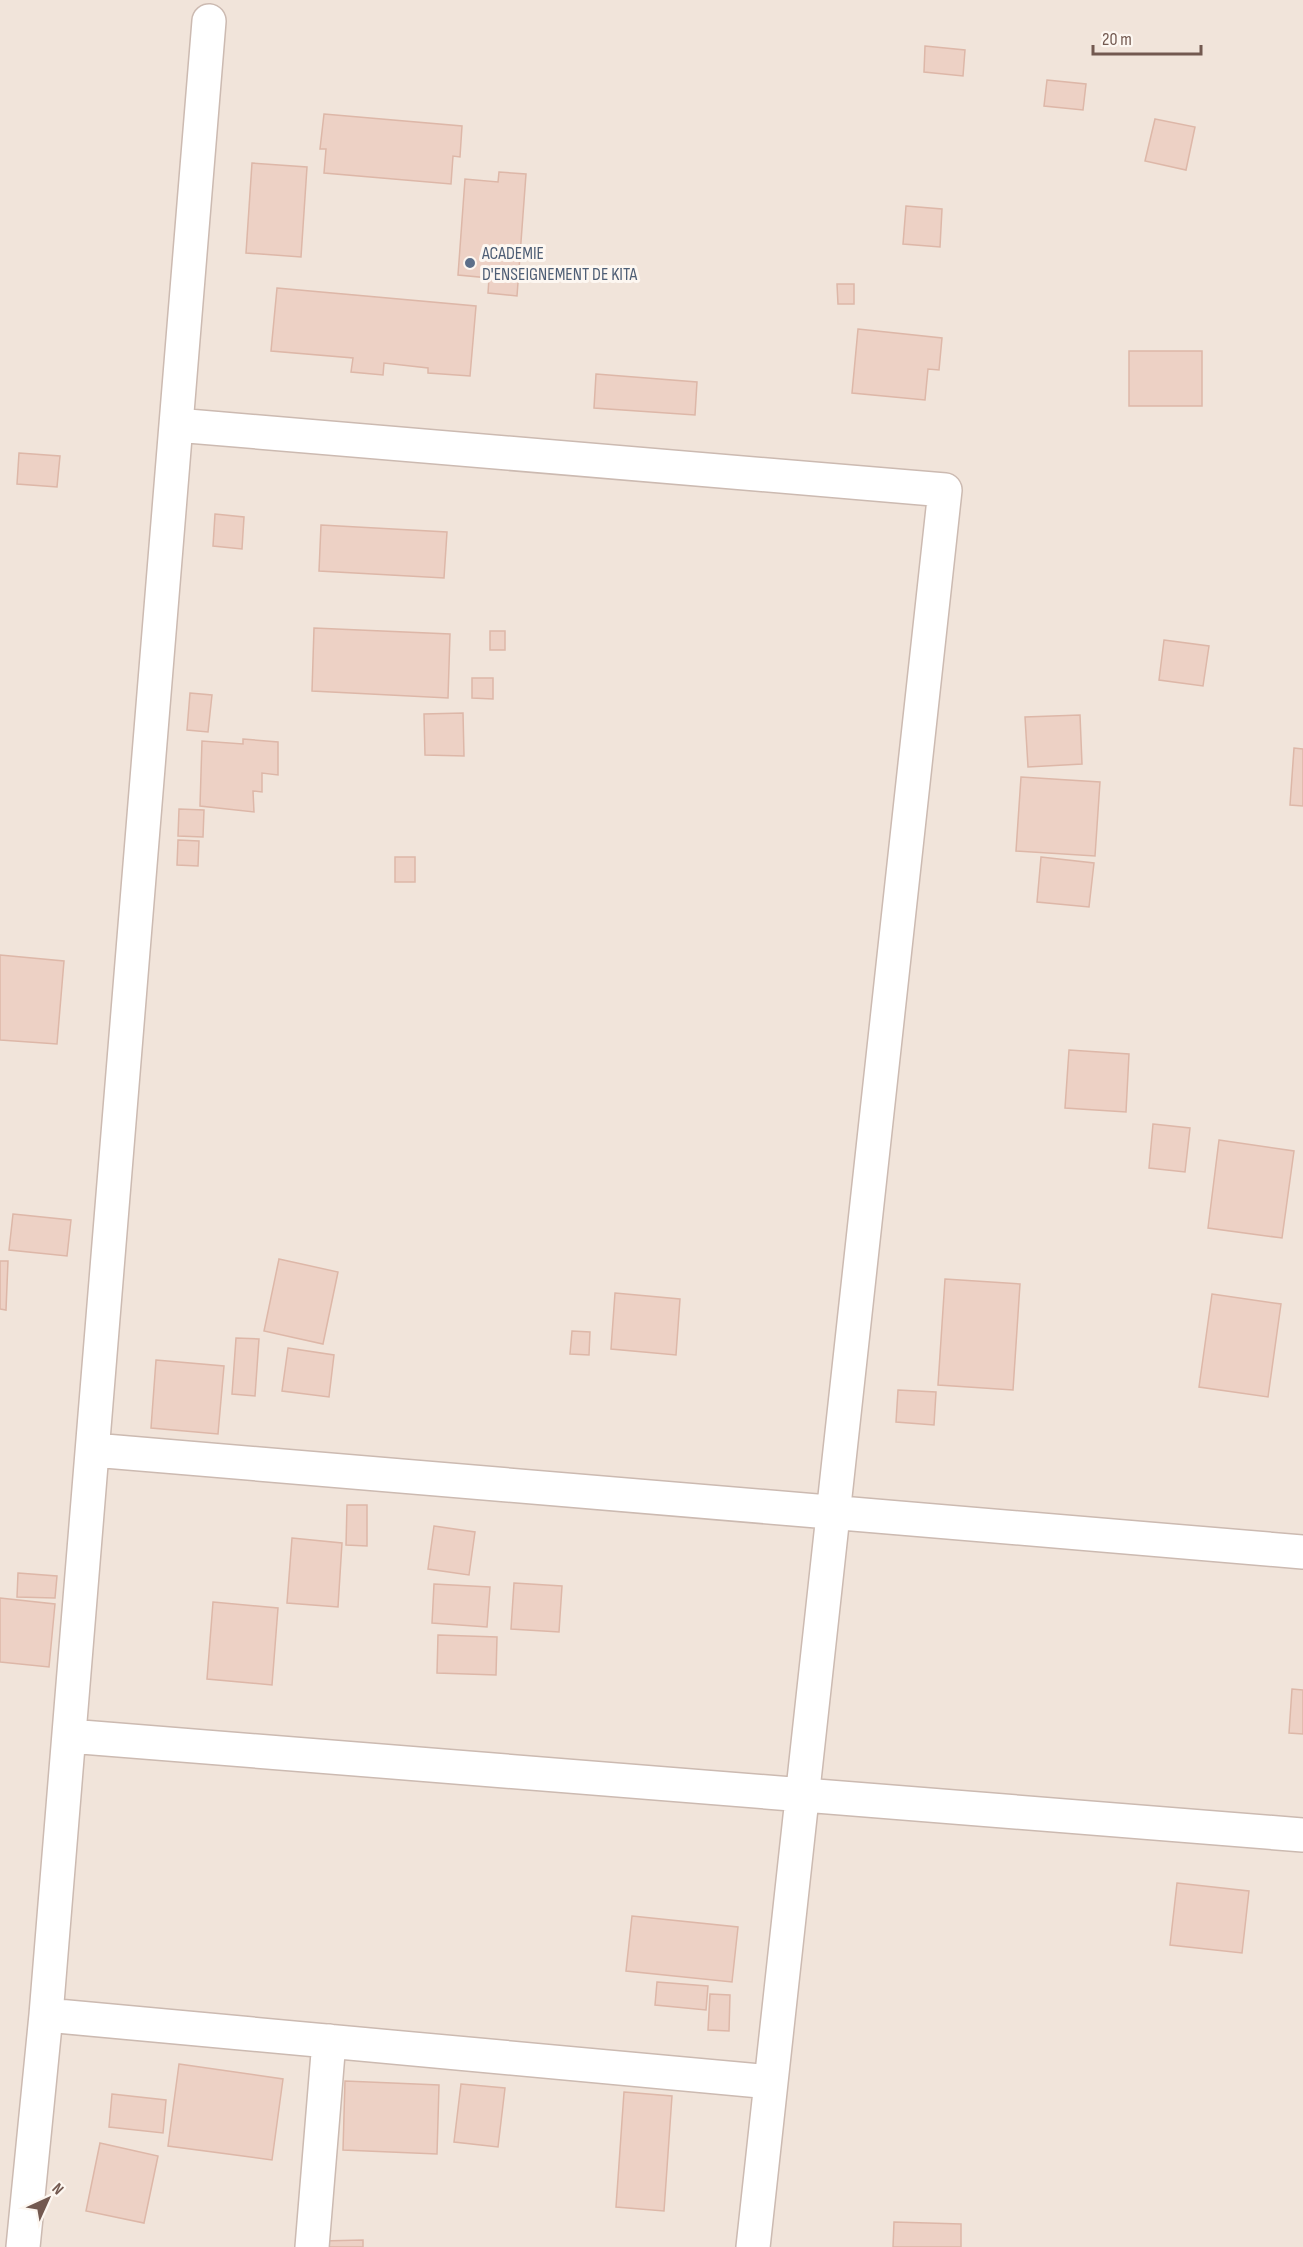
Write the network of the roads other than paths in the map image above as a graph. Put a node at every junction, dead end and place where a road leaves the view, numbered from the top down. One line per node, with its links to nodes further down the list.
1 (209, 21): 2 (street)
2 (176, 425): 3 (street); 4 (street)
3 (93, 1450): 4 (street); 6 (street)
4 (833, 1513): 5 (street); 7 (street)
5 (1303, 1552)
6 (69, 1736): 7 (street); 9 (street)
7 (802, 1795): 8 (street); 11 (street)
8 (1303, 1835)
9 (46, 2015): 10 (street); 12 (street)
10 (329, 2041): 11 (street); 13 (street)
11 (770, 2082): 14 (street)
12 (23, 2247)
13 (312, 2247)
14 (753, 2247)

